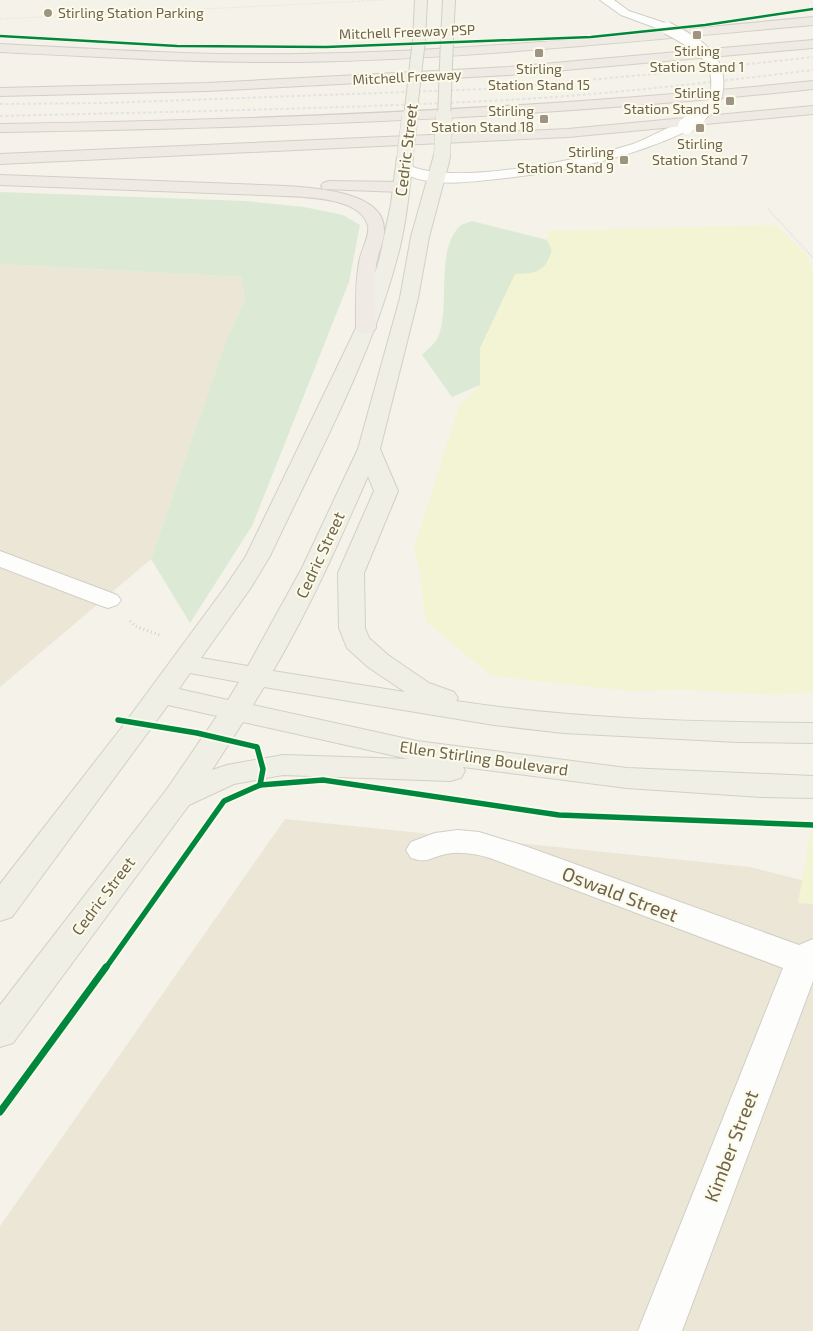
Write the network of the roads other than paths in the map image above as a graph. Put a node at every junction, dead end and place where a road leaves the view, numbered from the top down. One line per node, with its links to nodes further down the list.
1 (421, 0): 15 (main road, Cedric Street, bridge)
2 (449, 0): 18 (main road, Cedric Street, bridge)
3 (606, 0): 18 (street, bridge)
4 (813, 21): 6 (highway)
5 (813, 44): 9 (highway, Mitchell Freeway)
6 (0, 48)
7 (813, 85): 12 (highway)
8 (0, 88): 9 (highway)
9 (67, 91): 10 (highway, Mitchell Freeway)
10 (0, 92)
11 (813, 110): 16 (highway)
12 (274, 123): 13 (highway); 14 (highway)
13 (0, 128)
14 (0, 140)
15 (405, 157): 18 (street); 19 (main road, Cedric Street)
16 (0, 159)
17 (0, 180): 20 (highway)
18 (435, 183): 19 (street); 22 (main road, Cedric Street)
19 (401, 187): 20 (highway); 21 (main road, Cedric Street)
20 (222, 189): 21 (highway)
21 (366, 328): 25 (main road, Cedric Street)
22 (370, 449): 26 (main road, Cedric Street); 29 (main road)
23 (0, 558): 24 (street)
24 (108, 600)
25 (183, 663): 26 (main road); 27 (main road, Cedric Street)
26 (256, 676): 28 (main road, Cedric Street); 29 (main road)
27 (160, 694): 28 (main road, Ellen Stirling Boulevard); 35 (main road, Cedric Street)
28 (236, 710): 31 (main road, Ellen Stirling Boulevard); 33 (main road, Cedric Street)
29 (494, 716): 30 (main road)
30 (813, 733)
31 (627, 778): 32 (main road, Ellen Stirling Boulevard); 33 (main road)
32 (813, 787)
33 (178, 797): 37 (main road, Cedric Street)
34 (422, 850): 36 (street, Oswald Street)
35 (0, 908)
36 (808, 957): 38 (street, Kimber Street)
37 (0, 1032)
38 (660, 1331)

